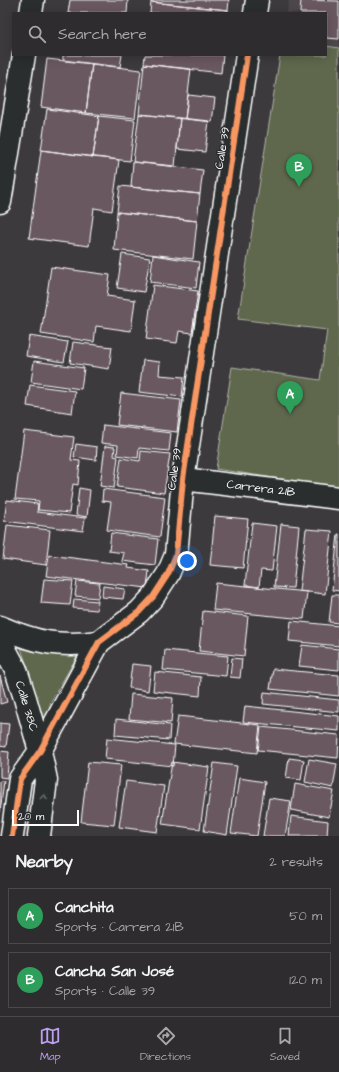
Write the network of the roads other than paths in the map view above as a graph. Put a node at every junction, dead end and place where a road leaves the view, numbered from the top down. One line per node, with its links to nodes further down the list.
1 (33, 0): 3 (street)
2 (257, 0): 4 (street)
3 (31, 12)
4 (255, 12)
5 (24, 56): 7 (street)
6 (247, 56): 8 (street, Calle 39)
7 (0, 202)
8 (183, 479): 9 (street, Carrera 21B); 12 (street, Calle 39)
9 (339, 498)
10 (0, 627): 12 (street)
11 (0, 640): 13 (street, Calle 38C)
12 (99, 642): 13 (street, Calle 39)
13 (40, 750): 14 (street, Calle 39); 15 (street, one-way to 13)
14 (12, 836)
15 (39, 836)

